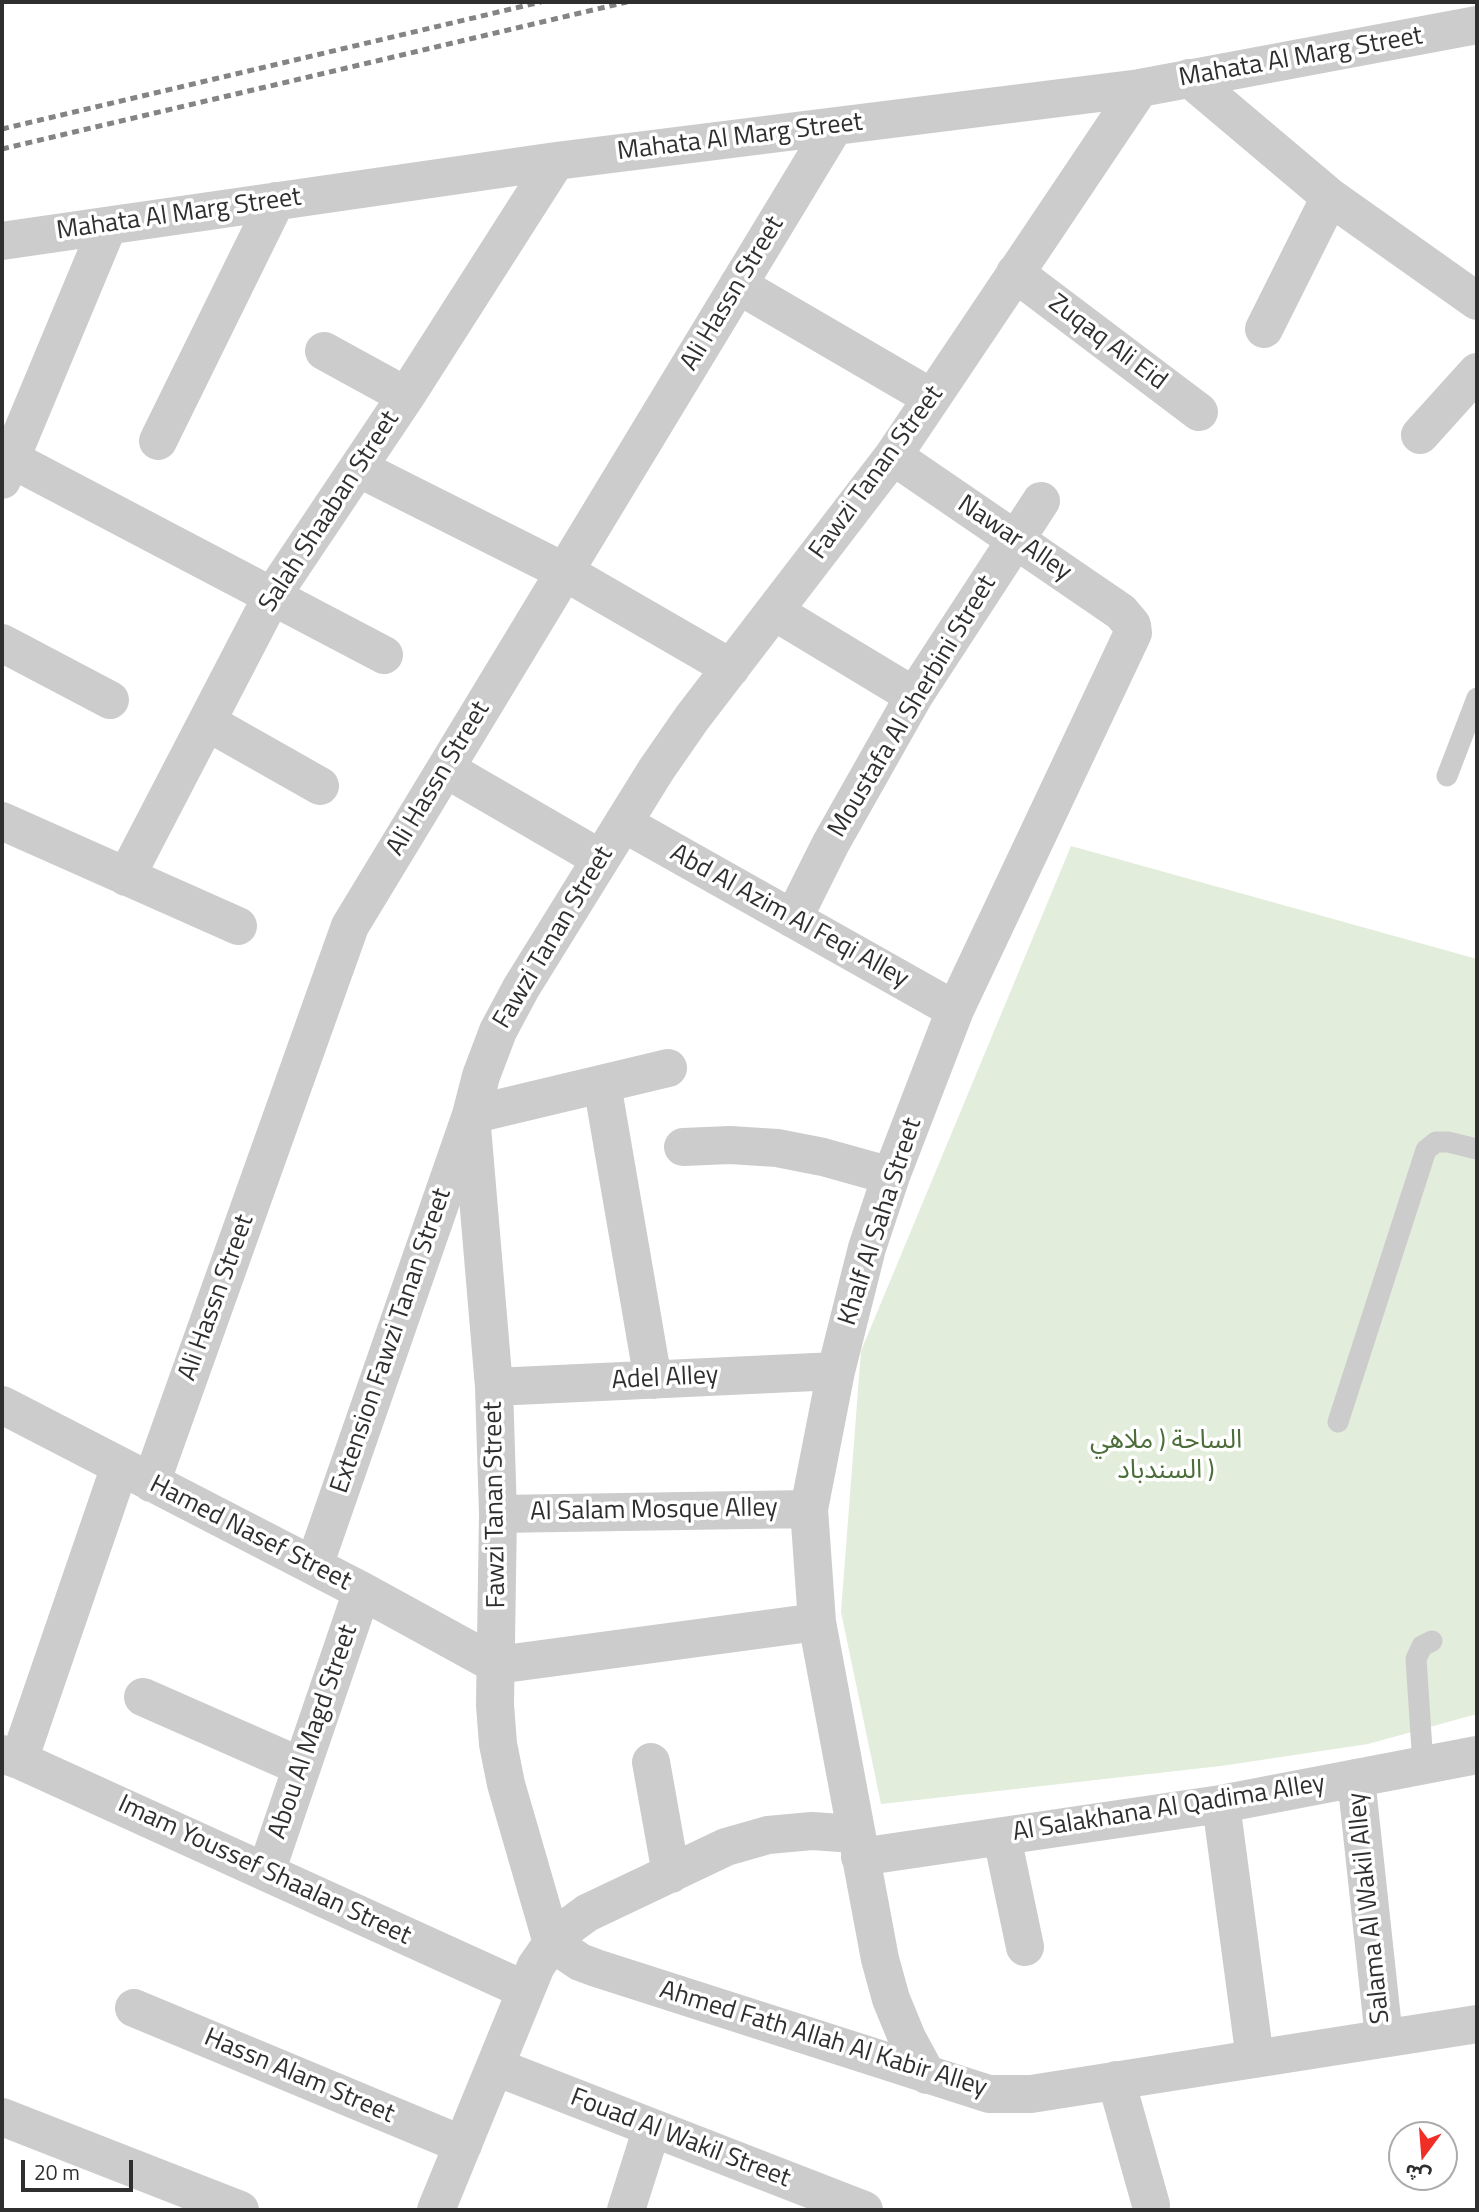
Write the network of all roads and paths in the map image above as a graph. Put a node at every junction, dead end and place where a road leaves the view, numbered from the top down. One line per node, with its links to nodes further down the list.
1 (1477, 25): 2 (street, Mahata Al Marg Street)
2 (1189, 78): 3 (street, Mahata Al Marg Street); 6 (street)
3 (1140, 88): 4 (street, Mahata Al Marg Street); 10 (street, Fawzi Tanan Street)
4 (834, 127): 5 (street, Mahata Al Marg Street); 11 (street, Ali Hassn Street)
5 (556, 161): 7 (street, Mahata Al Marg Street); 16 (street, Salah Shaaban Street)
6 (1330, 197): 12 (street); 13 (street)
7 (276, 201): 8 (street, Mahata Al Marg Street); 20 (street)
8 (108, 226): 9 (street, Mahata Al Marg Street); 23 (street)
9 (2, 241)
10 (1015, 274): 17 (street, Fawzi Tanan Street); 18 (street, Zuqaq Ali Eid)
11 (738, 285): 17 (street); 26 (street, Ali Hassn Street)
12 (1477, 301)
13 (1264, 328)
14 (324, 351): 16 (street)
15 (1477, 372): 19 (street)
16 (406, 396): 22 (street, Salah Shaaban Street)
17 (932, 398): 21 (street, Fawzi Tanan Street)
18 (1199, 412)
19 (1420, 435)
20 (158, 441)
21 (894, 456): 25 (street, Nawar Alley); 28 (street, Fawzi Tanan Street)
22 (358, 468): 26 (street); 27 (street, Salah Shaaban Street)
23 (6, 470): 27 (street)
24 (1041, 501): 25 (street, Moustafa Al Sherbini Street)
25 (1015, 540): 29 (street, Nawar Alley); 33 (street, Moustafa Al Sherbini Street)
26 (565, 572): 32 (street); 37 (street, Ali Hassn Street)
27 (272, 596): 31 (street); 36 (street, Salah Shaaban Street)
28 (775, 612): 32 (street, Fawzi Tanan Street); 33 (street)
29 (1132, 625): 46 (street, Khalf Al Saha Street)
30 (2, 643): 35 (street)
31 (384, 655)
32 (731, 668): 41 (street, Fawzi Tanan Street)
33 (914, 696): 44 (street, Moustafa Al Sherbini Street)
34 (1477, 698): 38 (lane)
35 (110, 701)
36 (207, 722): 39 (street); 43 (street, Salah Shaaban Street)
37 (446, 768): 42 (street); 58 (street, Ali Hassn Street)
38 (1447, 776)
39 (320, 786)
40 (2, 821): 43 (street)
41 (623, 823): 42 (street, Fawzi Tanan Street); 44 (street, Abd Al Azim Al Feqi Alley)
42 (601, 859): 49 (street, Fawzi Tanan Street)
43 (126, 877): 45 (street)
44 (793, 919): 46 (street, Abd Al Azim Al Feqi Alley)
45 (237, 926)
46 (955, 1010): 52 (street, Khalf Al Saha Street)
47 (668, 1068): 48 (street)
48 (602, 1084): 49 (street); 54 (street)
49 (471, 1115): 55 (street, Fawzi Tanan Street); 61 (street, Extension Fawzi Tanan Street)
50 (683, 1146): 52 (street)
51 (1477, 1149): 57 (lane)
52 (891, 1176): 53 (street, Khalf Al Saha Street)
53 (836, 1371): 54 (street, Adel Alley); 59 (street, Khalf Al Saha Street)
54 (653, 1380): 55 (street, Adel Alley)
55 (494, 1387): 60 (street, Fawzi Tanan Street)
56 (2, 1405): 58 (street, Hamed Nasef Street)
57 (1338, 1422)
58 (135, 1474): 61 (street, Hamed Nasef Street); 68 (street, Ali Hassn Street)
59 (809, 1509): 60 (street, Al Salam Mosque Alley); 63 (street, Khalf Al Saha Street)
60 (498, 1514): 65 (street, Fawzi Tanan Street)
61 (314, 1566): 62 (street, Hamed Nasef Street)
62 (362, 1591): 65 (street, Hamed Nasef Street); 71 (street, Abou Al Magd Street)
63 (817, 1622): 65 (street); 75 (street, Khalf Al Saha Street)
64 (1432, 1641): 70 (lane)
65 (497, 1665): 78 (street, Fawzi Tanan Street)
66 (143, 1697): 71 (street)
67 (1477, 1755): 70 (street, Al Salakhana Al Qadima Alley)
68 (10, 1757): 76 (street, Imam Youssef Shaalan Street)
69 (651, 1762): 77 (street)
70 (1423, 1765): 72 (street, Al Salakhana Al Qadima Alley)
71 (302, 1767): 76 (street, Abou Al Magd Street)
72 (1356, 1778): 73 (street, Al Salakhana Al Qadima Alley); 83 (street, Salama Al Wakil Alley)
73 (1221, 1804): 74 (street, Al Salakhana Al Qadima Alley); 84 (street)
74 (1002, 1837): 75 (street, Al Salakhana Al Qadima Alley); 79 (street)
75 (857, 1845): 77 (street, Al Salakhana Al Qadima Alley); 86 (street, Khalf Al Saha Street)
76 (266, 1872): 80 (street, Imam Youssef Shaalan Street)
77 (671, 1874): 78 (street, Al Salakhana Al Qadima Alley)
78 (552, 1943): 80 (street, Al Salakhana Al Qadima Alley); 86 (street, Ahmed Fath Allah Al Kabir Alley)
79 (1025, 1948)
80 (525, 1990): 85 (street, Al Salakhana Al Qadima Alley)
81 (134, 2008): 90 (street, Hassn Alam Street)
82 (1477, 2024): 83 (street, Ahmed Fath Allah Al Kabir Alley)
83 (1384, 2038): 84 (street, Ahmed Fath Allah Al Kabir Alley)
84 (1255, 2059): 87 (street, Ahmed Fath Allah Al Kabir Alley)
85 (496, 2067): 89 (street, Fouad Al Wakil Street); 90 (street, Al Salakhana Al Qadima Alley)
86 (927, 2075): 87 (street, Ahmed Fath Allah Al Kabir Alley)
87 (1116, 2080): 91 (street)
88 (2, 2117): 92 (street)
89 (652, 2128): 94 (street); 95 (street, Fouad Al Wakil Street)
90 (463, 2146): 93 (street, Al Salakhana Al Qadima Alley)
91 (1151, 2205)
92 (240, 2210)
93 (436, 2210)
94 (626, 2210)
95 (863, 2210)

